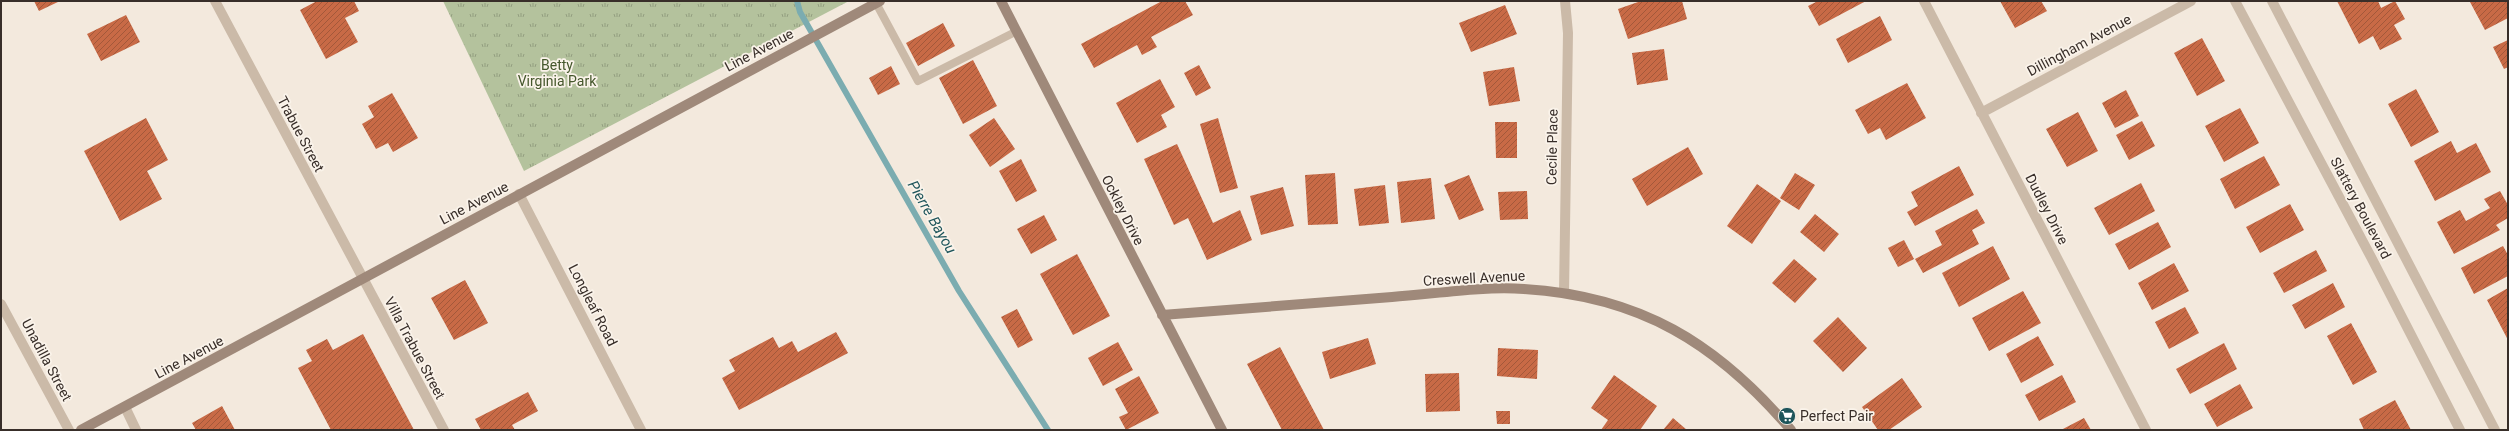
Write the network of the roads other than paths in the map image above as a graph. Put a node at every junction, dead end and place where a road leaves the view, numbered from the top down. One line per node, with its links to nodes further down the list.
1 (215, 1): 12 (street, Trabue Street)
2 (1001, 1): 9 (street, Ockley Drive)
3 (1565, 1): 13 (street, Cecile Place)
4 (1924, 1): 10 (street, Dudley Drive)
5 (2191, 1): 10 (street, Dillingham Avenue)
6 (2235, 1): 25 (street, Slattery Boulevard)
7 (2272, 1): 26 (street, Slattery Boulevard)
8 (878, 2): 9 (lane); 11 (street, Line Avenue)
9 (1017, 31): 15 (street, Ockley Drive)
10 (1981, 113): 24 (street, Dudley Drive)
11 (519, 194): 12 (street, Line Avenue); 21 (street, Longleaf Road)
12 (362, 280): 16 (street, Line Avenue); 20 (street, Villa Trabue Street)
13 (1564, 293): 15 (street, Creswell Avenue); 23 (street, Creswell Avenue)
14 (1, 304): 17 (street, Unadilla Street)
15 (1162, 315): 22 (street, Ockley Drive)
16 (125, 407): 18 (street, Line Avenue); 19 (street)
17 (69, 430)
18 (81, 430)
19 (136, 430)
20 (444, 430)
21 (641, 430)
22 (1222, 430)
23 (1791, 430)
24 (2146, 430)
25 (2460, 430)
26 (2495, 430)

